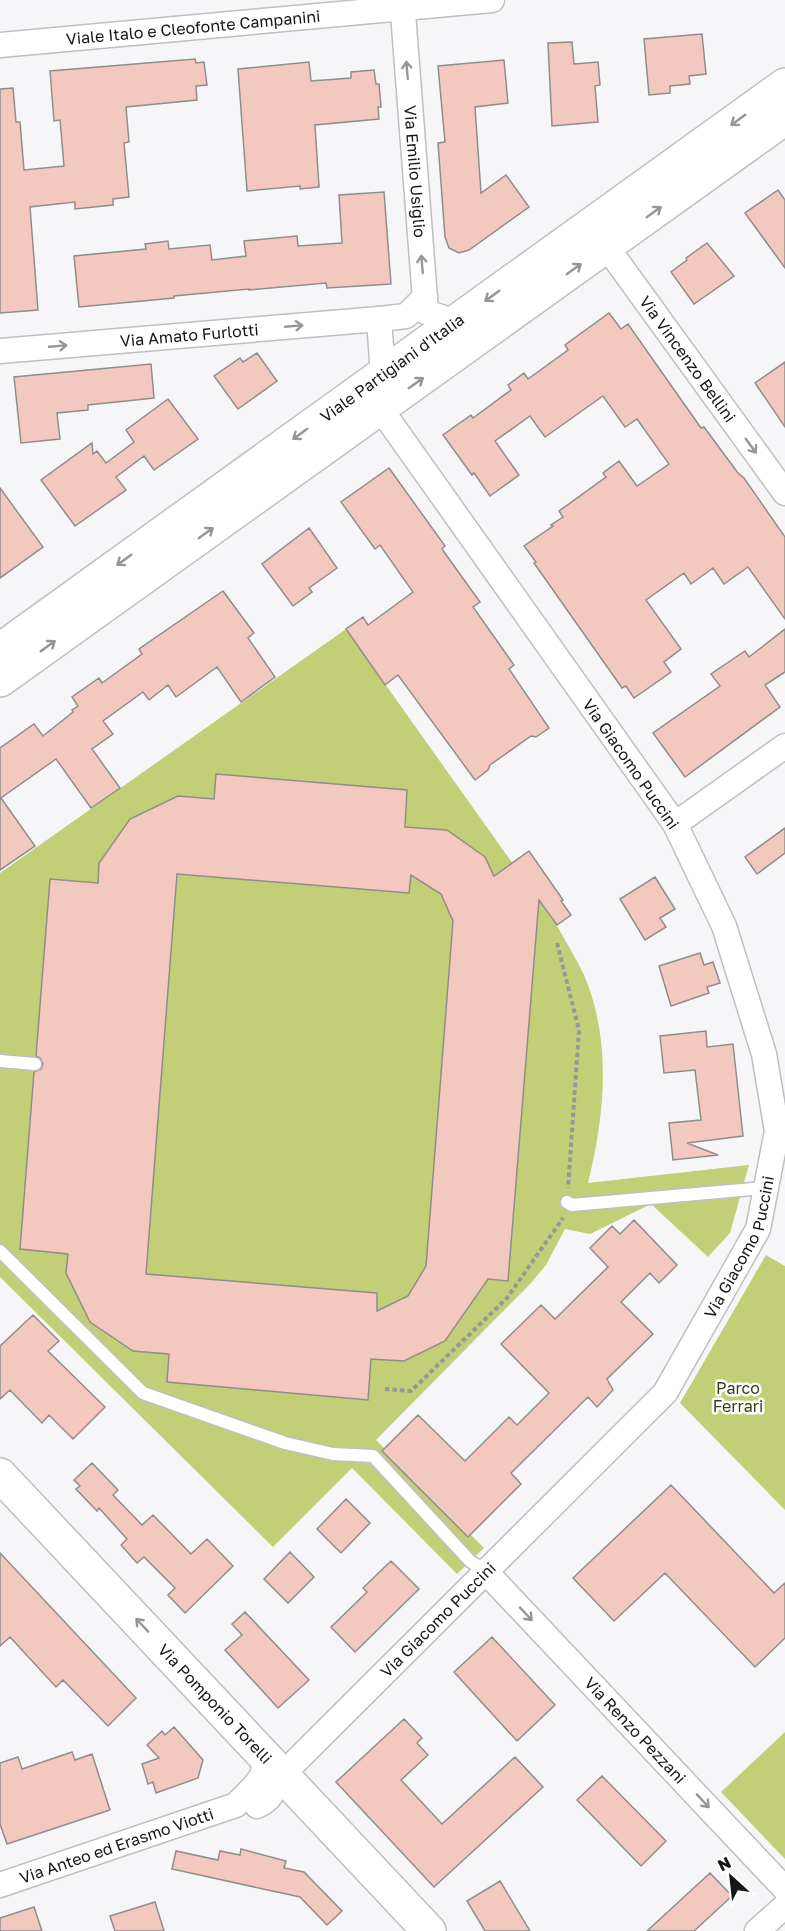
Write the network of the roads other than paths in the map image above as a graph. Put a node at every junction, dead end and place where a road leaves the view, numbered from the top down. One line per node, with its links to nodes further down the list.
1 (492, 0): 2 (street, Viale Italo e Cleofonte Campanini)
2 (402, 4): 3 (street, Viale Italo e Cleofonte Campanini); 7 (street, Via Emilio Usiglio, one-way to 2)
3 (0, 45)
4 (785, 86): 6 (main road, Viale Partigiani d'Italia, one-way to 6)
5 (785, 118): 6 (main road, Viale Partigiani d'Italia, one-way to 5)
6 (598, 236): 9 (main road, Viale Partigiani d'Italia, one-way to 9); 12 (main road, Viale Partigiani d'Italia, one-way to 6); 13 (street, Via Vincenzo Bellini, one-way to 13)
7 (425, 297): 8 (street, Via Amato Furlotti); 9 (street)
8 (379, 319): 10 (street, Via Amato Furlotti, one-way to 8); 11 (street)
9 (456, 322): 11 (main road, Viale Partigiani d'Italia)
10 (0, 351)
11 (383, 375): 14 (main road, Viale Partigiani d'Italia, one-way to 14)
12 (380, 408): 15 (main road, Viale Partigiani d'Italia, one-way to 12); 17 (street, Via Giacomo Puccini)
13 (785, 493)
14 (0, 650)
15 (0, 680)
16 (785, 746): 17 (street)
17 (675, 824): 20 (street, Via Giacomo Puccini)
18 (0, 1061): 19 (lane)
19 (35, 1064)
20 (781, 1131): 21 (street, Via Giacomo Puccini)
21 (765, 1188): 22 (lane); 25 (street, Via Giacomo Puccini)
22 (567, 1202)
23 (0, 1251): 25 (lane)
24 (0, 1474): 26 (main road, Via Pomponio Torelli, one-way to 24)
25 (485, 1571): 27 (street, Via Giacomo Puccini); 32 (street, Via Renzo Pezzani, one-way to 32)
26 (257, 1748): 27 (main road, Via Pomponio Torelli); 29 (street, Via Anteo ed Erasmo Viotti)
27 (282, 1775): 28 (street); 30 (main road, Via Pomponio Torelli)
28 (257, 1806): 29 (street, Via Anteo ed Erasmo Viotti); 30 (street, Via Anteo ed Erasmo Viotti)
29 (232, 1807): 31 (street, Via Anteo ed Erasmo Viotti)
30 (323, 1819): 34 (main road, Via Pomponio Torelli)
31 (0, 1885)
32 (785, 1888)
33 (785, 1906): 35 (street)
34 (429, 1931)
35 (757, 1931)

